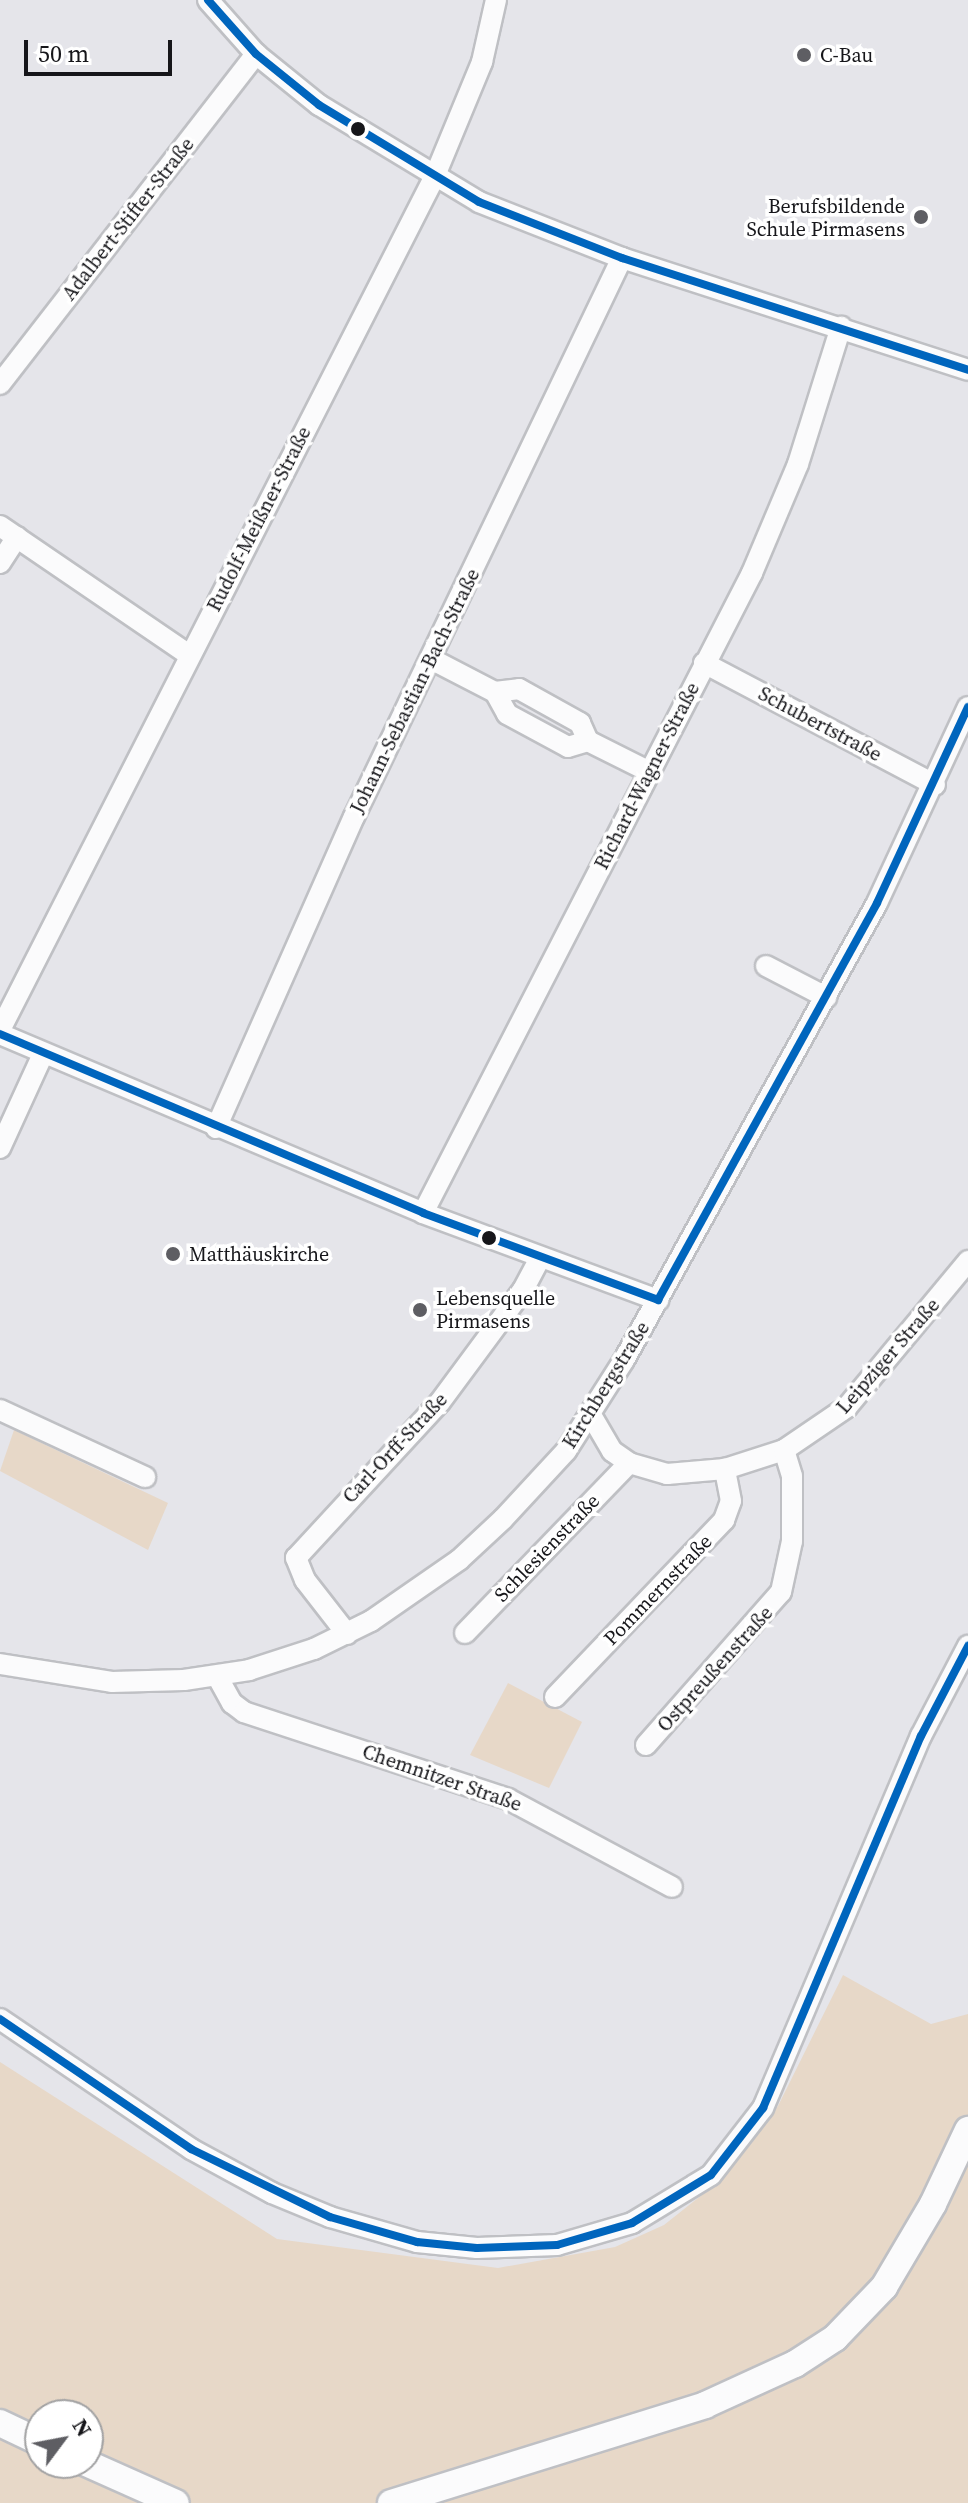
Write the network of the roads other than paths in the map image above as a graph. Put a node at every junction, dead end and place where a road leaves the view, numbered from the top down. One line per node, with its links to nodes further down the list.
1 (208, 0): 3 (street)
2 (496, 0): 4 (street, Rudolf-Meißner-Straße)
3 (256, 54): 4 (street); 8 (street, Adalbert-Stifter-Straße)
4 (434, 178): 5 (street); 11 (street, Rudolf-Meißner-Straße)
5 (622, 258): 6 (street); 12 (street, Johann-Sebastian-Bach-Straße)
6 (841, 327): 7 (street); 13 (street, Richard-Wagner-Straße)
7 (968, 370)
8 (0, 384)
9 (8, 531): 10 (street); 11 (street)
10 (0, 563)
11 (189, 655): 19 (street, Rudolf-Meißner-Straße)
12 (431, 659): 15 (street); 21 (street, Johann-Sebastian-Bach-Straße)
13 (704, 663): 15 (street, Richard-Wagner-Straße); 16 (street, Schubertstraße)
14 (968, 707): 16 (street, Kirchbergstraße)
15 (650, 772): 23 (street, Richard-Wagner-Straße)
16 (935, 785): 18 (street, Kirchbergstraße)
17 (766, 966): 18 (street)
18 (826, 997): 26 (street, Kirchbergstraße)
19 (0, 1032): 20 (street)
20 (43, 1054): 21 (street); 22 (street)
21 (216, 1128): 23 (street)
22 (0, 1148)
23 (423, 1213): 24 (street)
24 (540, 1258): 26 (street); 34 (street, Carl-Orff-Straße)
25 (968, 1261): 29 (street, Leipziger Straße)
26 (658, 1300): 28 (street, Kirchbergstraße)
27 (0, 1410): 32 (street)
28 (591, 1415): 30 (street); 34 (street, Kirchbergstraße)
29 (784, 1450): 31 (street, Leipziger Straße); 39 (street, Ostpreußenstraße)
30 (629, 1463): 31 (street, Leipziger Straße); 33 (street, Schlesienstraße)
31 (725, 1469): 38 (street, Pommernstraße)
32 (145, 1477)
33 (465, 1633)
34 (347, 1634): 37 (street, Kirchbergstraße)
35 (968, 1646): 41 (street)
36 (0, 1664): 37 (street, Kirchbergstraße)
37 (217, 1676): 40 (street, Chemnitzer Straße)
38 (555, 1697)
39 (646, 1745)
40 (672, 1887)
41 (0, 2019)
42 (968, 2130): 47 (main road)
43 (0, 2423): 44 (main road)
44 (24, 2434)
45 (104, 2471): 46 (main road)
46 (176, 2503)
47 (391, 2503)

